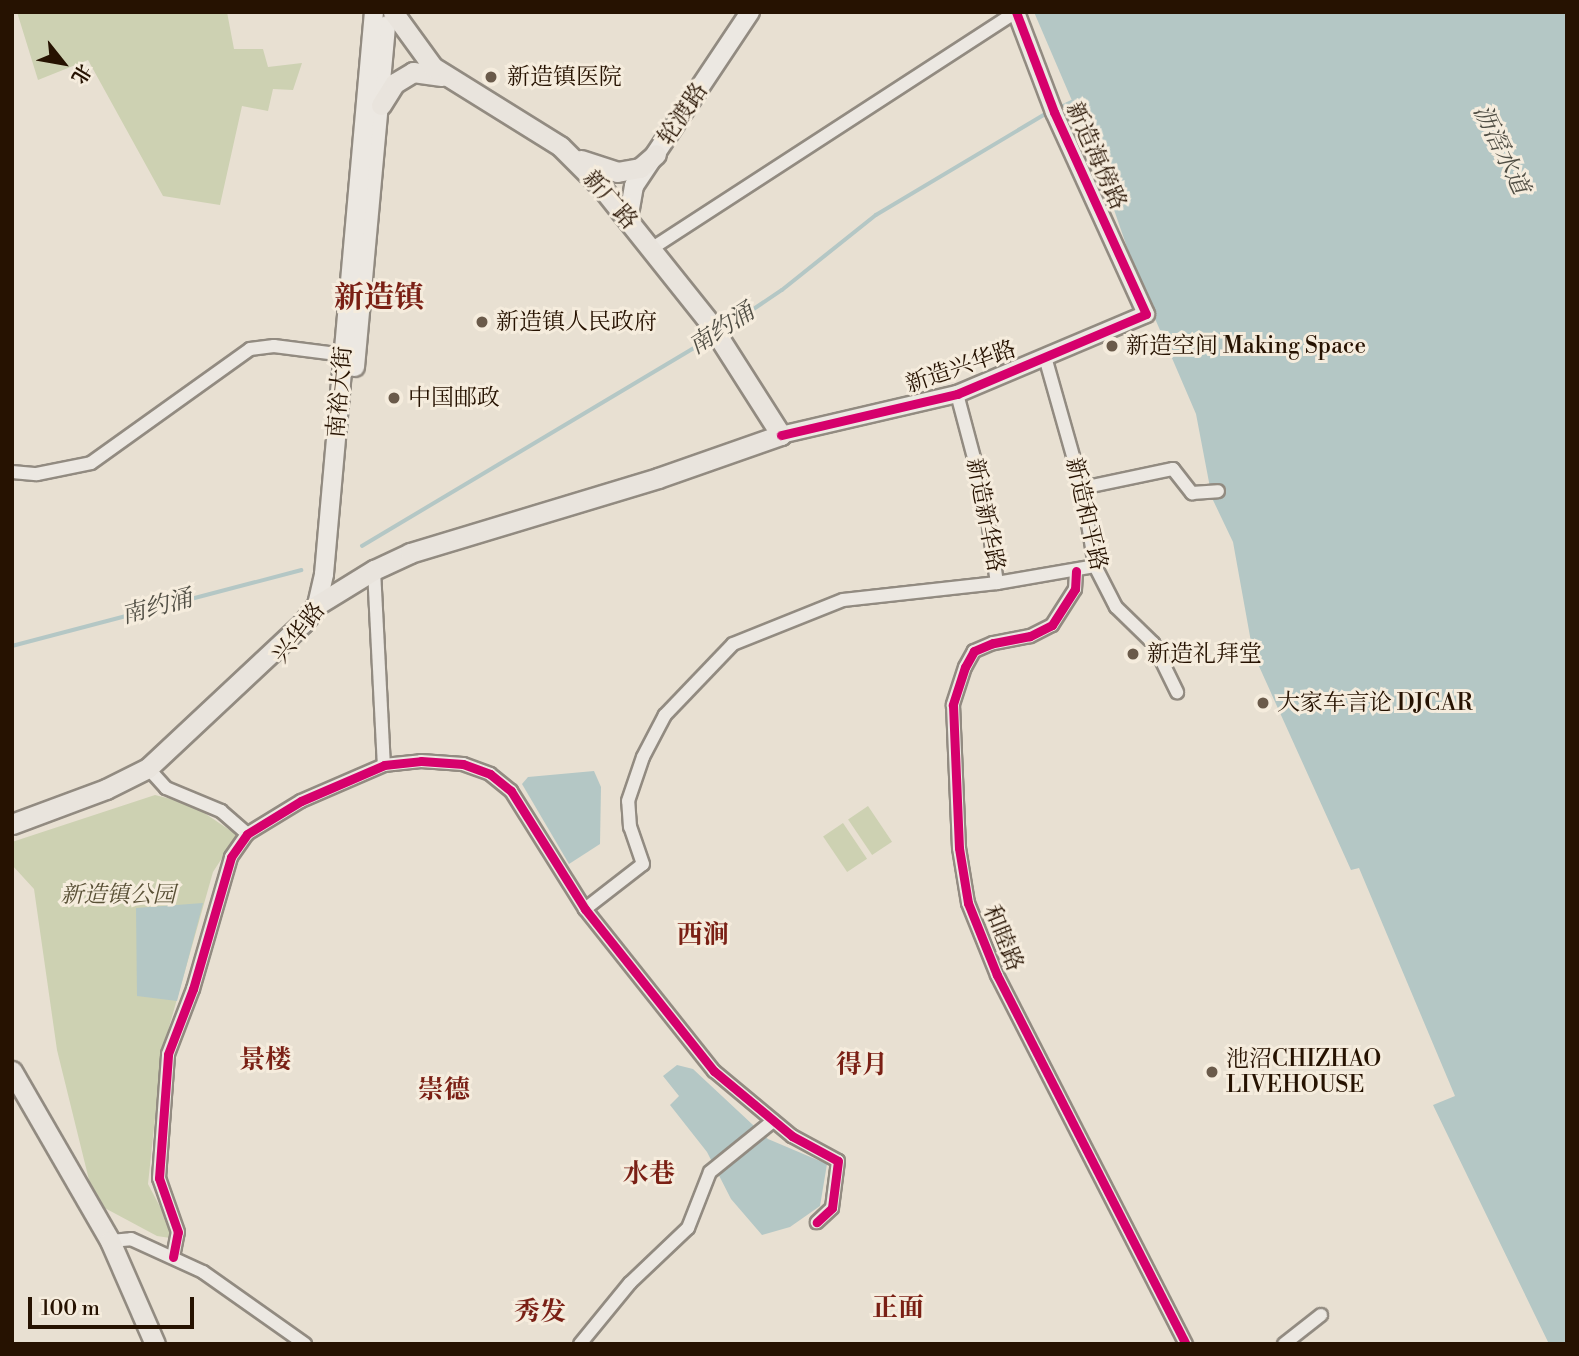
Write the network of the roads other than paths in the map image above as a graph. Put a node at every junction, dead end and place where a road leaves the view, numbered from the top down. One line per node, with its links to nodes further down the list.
1 (374, 12): 13 (main road, 南裕大街)
2 (386, 12): 7 (main road, 南裕大街)
3 (393, 12): 6 (main road, 新广路)
4 (750, 12): 9 (main road, 轮渡路)
5 (1016, 12): 11 (street); 12 (street, 新造海傍路)
6 (446, 77): 7 (main road); 8 (main road, 新广路)
7 (382, 105): 24 (main road, 南裕大街)
8 (567, 153): 9 (main road); 10 (main road, 新广路)
9 (656, 154): 10 (main road, 轮渡路)
10 (628, 220): 11 (main road, 新广路)
11 (651, 249): 16 (main road, 新广路)
12 (1146, 314): 14 (street, 新造兴华路)
13 (344, 355): 17 (street); 24 (main road, 南裕大街)
14 (1045, 357): 15 (street, 新造兴华路); 18 (street, 新造和平路)
15 (957, 394): 16 (street, 新造兴华路); 23 (street, 新造新华路)
16 (781, 435): 21 (main road, 新造兴华路)
17 (12, 472)
18 (1082, 488): 19 (street); 20 (street, 新造和平路)
19 (1219, 491)
20 (1095, 566): 22 (street, 新造新华路); 25 (street, 新造和平路)
21 (374, 570): 24 (main road, 新造兴华路); 26 (street)
22 (1076, 570): 23 (street, 新造新华路); 41 (street, 和睦路)
23 (997, 583): 31 (street)
24 (323, 600): 27 (main road, 兴华路)
25 (1177, 692)
26 (384, 765): 29 (street); 31 (street)
27 (151, 773): 28 (main road, 兴华路); 29 (street); 30 (main road, 兴华路)
28 (18, 820)
29 (247, 834): 36 (street)
30 (12, 836)
31 (585, 909): 33 (street)
32 (12, 1071): 35 (main road)
33 (773, 1121): 34 (street); 40 (street)
34 (817, 1222)
35 (110, 1241): 36 (street); 38 (main road)
36 (173, 1257): 39 (street)
37 (1321, 1315): 42 (street)
38 (155, 1344)
39 (305, 1344)
40 (580, 1344)
41 (1186, 1344)
42 (1284, 1344)

